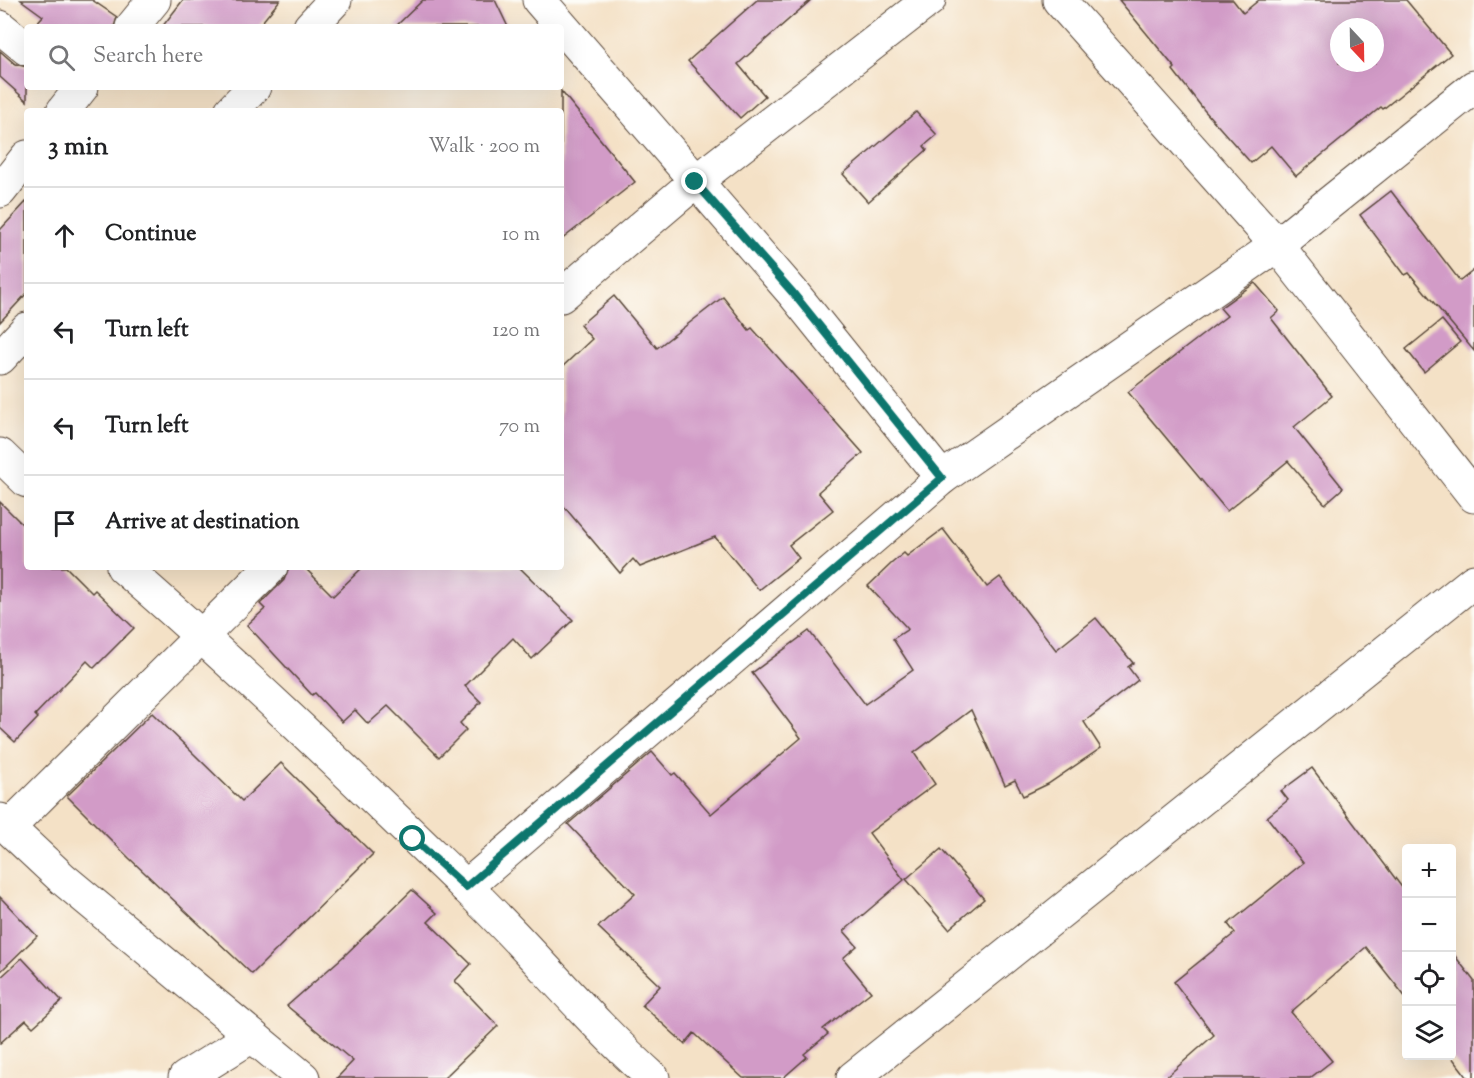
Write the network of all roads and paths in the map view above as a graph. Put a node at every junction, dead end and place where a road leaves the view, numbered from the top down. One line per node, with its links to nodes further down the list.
1 (154, 0): 6 (street)
2 (335, 0): 7 (street)
3 (539, 0): 8 (street)
4 (929, 0): 16 (street)
5 (1059, 0): 18 (street)
6 (134, 24)
7 (313, 24)
8 (560, 24)
9 (0, 27): 11 (street)
10 (564, 29): 16 (street)
11 (24, 47)
12 (1474, 87): 18 (street)
13 (251, 90): 14 (street)
14 (234, 108)
15 (24, 161): 17 (street)
16 (695, 182): 19 (street); 24 (street)
17 (0, 191)
18 (1277, 245): 24 (street); 25 (street)
19 (564, 293)
20 (24, 332): 21 (street)
21 (0, 358)
22 (0, 455): 23 (street)
23 (24, 478)
24 (942, 478): 31 (street)
25 (1474, 496)
26 (126, 570): 29 (street)
27 (268, 570): 29 (street)
28 (1474, 581): 36 (street)
29 (203, 636): 30 (street); 31 (street)
30 (5, 824): 32 (street)
31 (466, 887): 35 (street)
32 (252, 1036): 33 (street); 34 (street)
33 (185, 1078)
34 (303, 1078)
35 (653, 1078)
36 (853, 1078)

